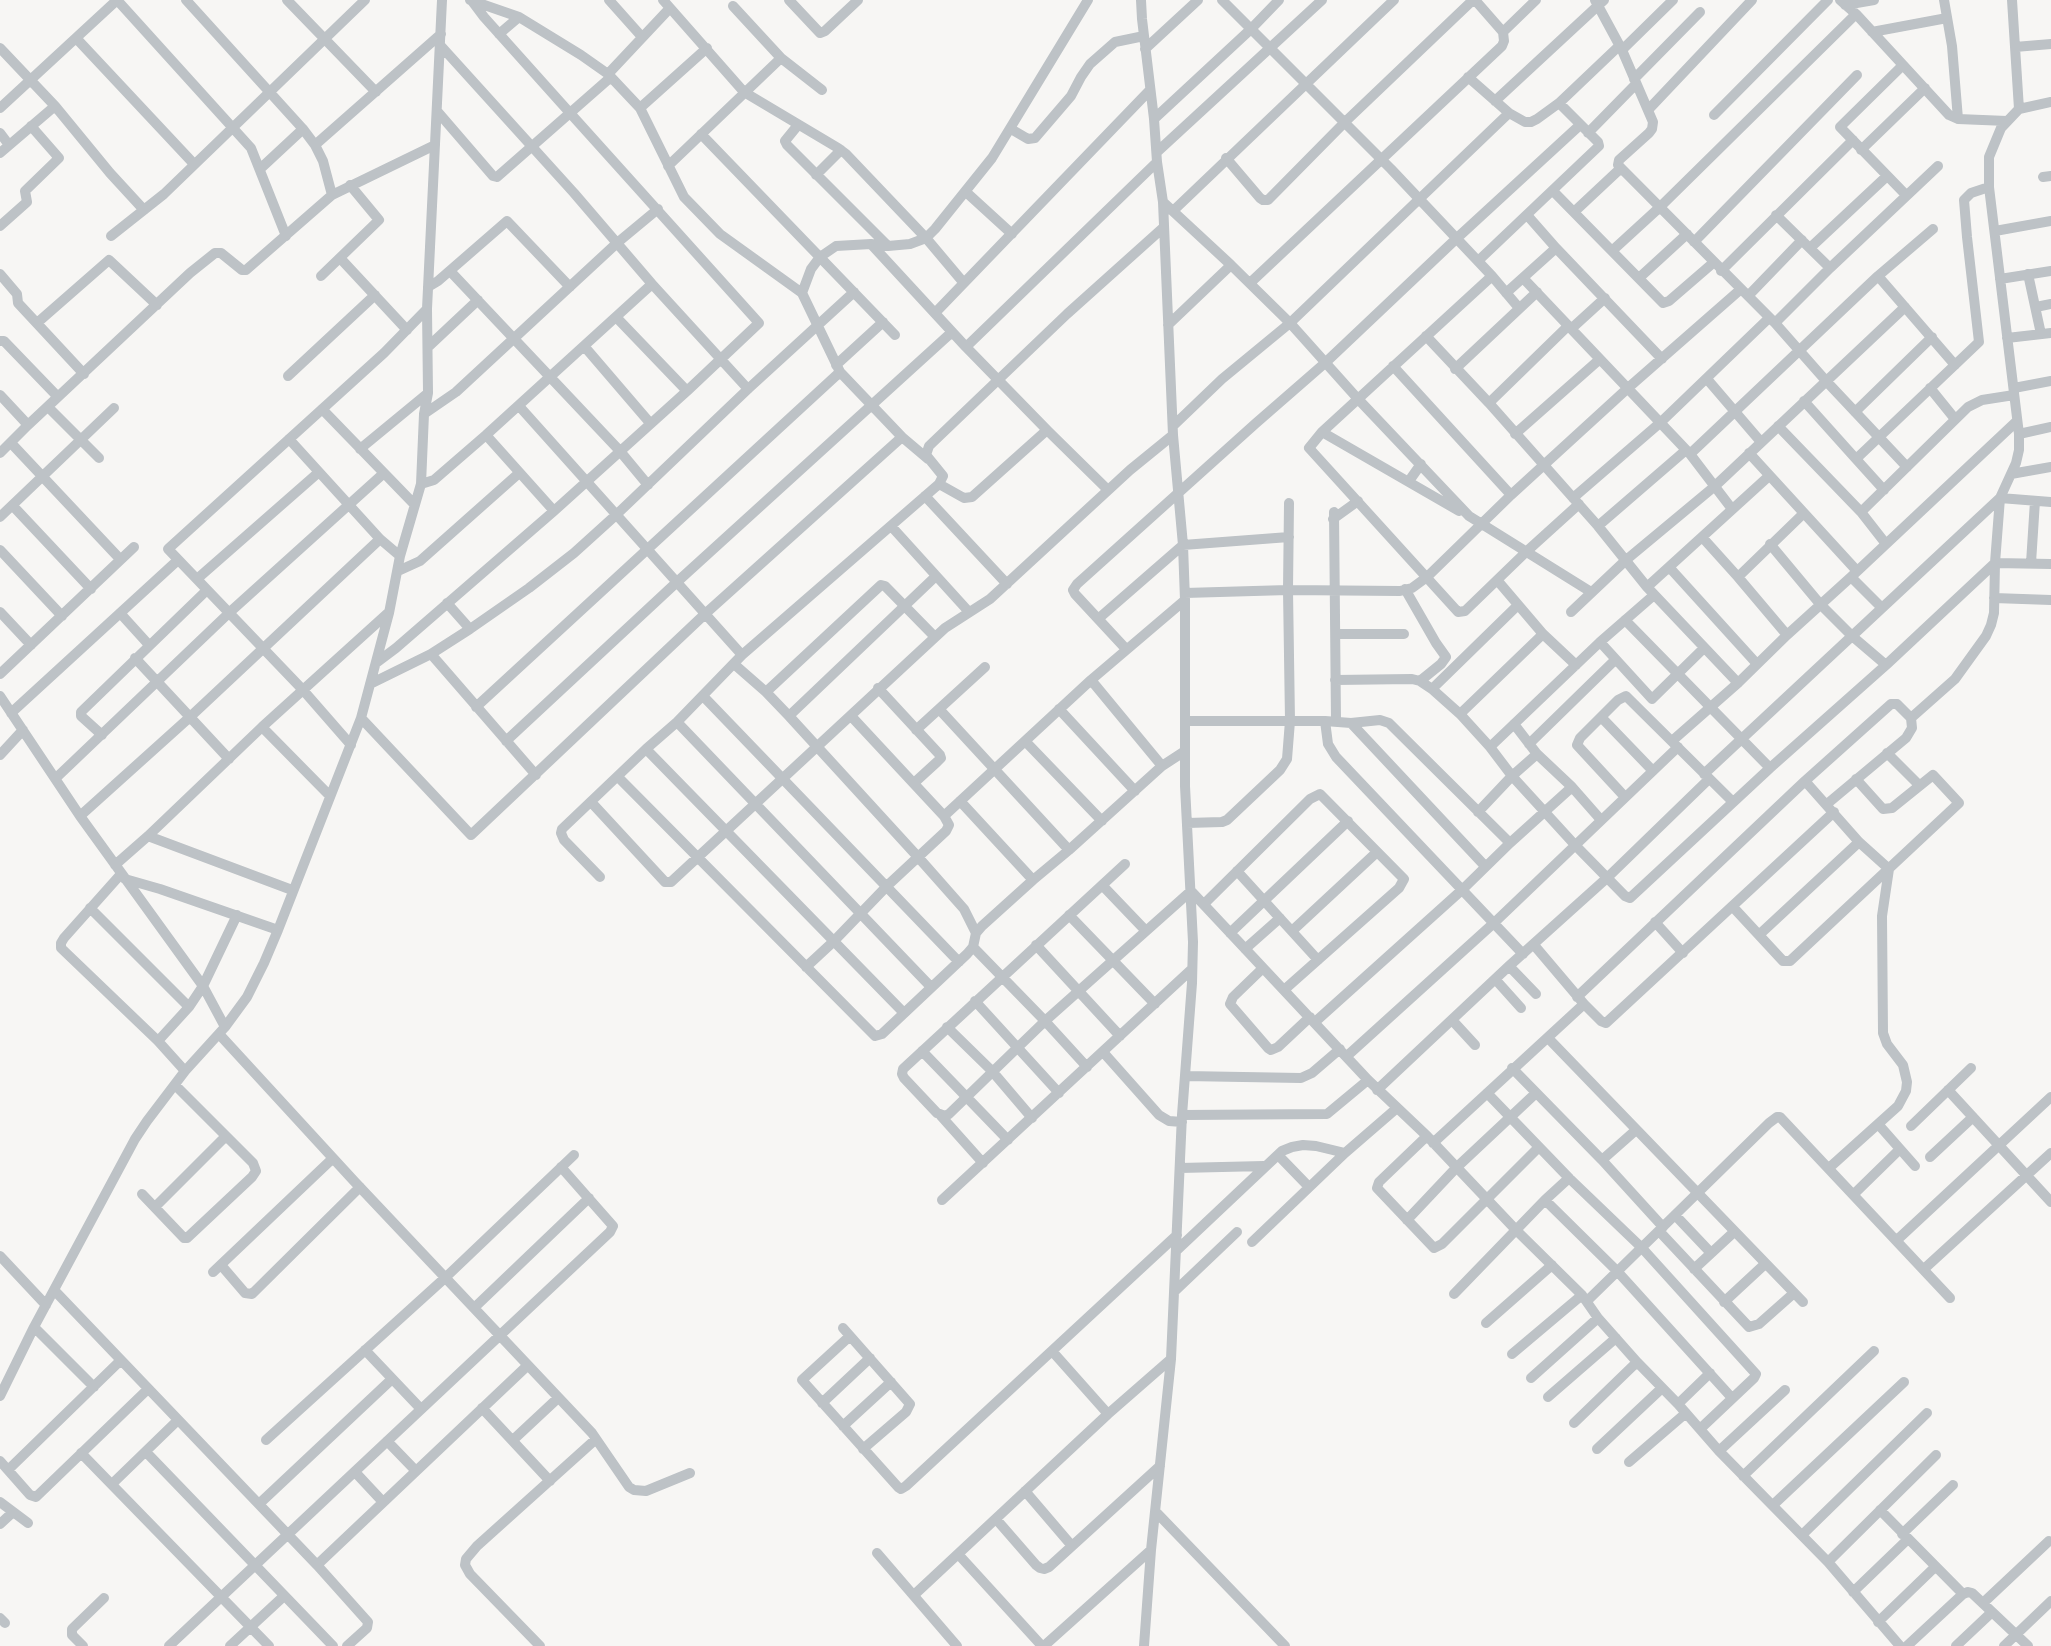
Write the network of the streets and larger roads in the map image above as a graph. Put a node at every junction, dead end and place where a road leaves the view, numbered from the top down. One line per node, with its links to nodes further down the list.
1 (117, 0): 40 (street); 83 (street)
2 (186, 0): 61 (street)
3 (287, 0): 41 (street)
4 (366, 0): 41 (street)
5 (442, 0): 36 (street)
6 (471, 0): 31 (street); 37 (street)
7 (608, 0): 39 (street)
8 (789, 0): 24 (street)
9 (1088, 0): 85 (street)
10 (1141, 0): 38 (street)
11 (1198, 0): 48 (street)
12 (1222, 0): 33 (street)
13 (1280, 0): 33 (street)
14 (1322, 0): 49 (street)
15 (1394, 0): 57 (street)
16 (1474, 0): 34 (street); 79 (street)
17 (1536, 0): 34 (street)
18 (1673, 0): 47 (street)
19 (1752, 0): 71 (street)
20 (1828, 0): 75 (street)
21 (1874, 0): 26 (street)
22 (1944, 0): 32 (street)
23 (2012, 0): 44 (street)
24 (856, 1)
25 (1599, 2): 47 (street); 64 (street)
26 (1842, 3): 30 (street)
27 (666, 4): 39 (street); 46 (street)
28 (733, 6): 50 (street)
29 (1700, 12): 56 (street)
30 (1856, 14): 35 (street); 115 (street)
31 (518, 17): 37 (street); 52 (street)
32 (1947, 18): 35 (street); 77 (street)
33 (1251, 29): 49 (street); 76 (street)
34 (1503, 32): 54 (street)
35 (1872, 32): 51 (street)
36 (441, 34): 43 (street); 62 (street)
37 (499, 34): 74 (street)
38 (1144, 36): 48 (street); 85 (street)
39 (642, 37): 52 (street)
40 (76, 38): 55 (street); 100 (street)
41 (324, 40): 61 (street); 62 (street)
42 (2051, 44): 44 (street)
43 (440, 45): 72 (street); 93 (street)
44 (2015, 47): 70 (street)
45 (0, 48): 55 (street)
46 (707, 48): 63 (street); 69 (street)
47 (1620, 48): 56 (street); 65 (street)
48 (1145, 49): 60 (street)
49 (1271, 49): 57 (street); 97 (street)
50 (781, 58): 59 (street); 63 (street)
51 (1903, 65): 58 (street); 89 (street)
52 (610, 76): 69 (street); 74 (street)
53 (1857, 76): 131 (street)
54 (1468, 77): 64 (street); 99 (street)
55 (30, 80): 67 (street); 68 (street)
56 (1635, 82): 71 (street); 86 (street)
57 (1307, 84): 79 (street); 98 (street)
58 (1925, 88): 77 (street); 95 (street)
59 (822, 90)
60 (1150, 90): 76 (street); 127 (street)
61 (268, 92): 83 (street); 84 (street)
62 (376, 92): 91 (street)
63 (744, 92): 80 (street); 88 (street)
64 (1495, 101): 73 (street)
65 (1559, 102): 73 (street); 81 (street)
66 (2051, 102): 70 (street)
67 (55, 106): 82 (street); 117 (street)
68 (0, 108)
69 (640, 108): 101 (street)
70 (2019, 109): 78 (street)
71 (1648, 110): 103 (street)
72 (437, 111): 92 (street); 93 (street)
73 (1510, 113): 113 (street)
74 (570, 114): 93 (street); 116 (street)
75 (1714, 115)
76 (1154, 119): 97 (street)
77 (1958, 119): 78 (street)
78 (2008, 121): 108 (street)
79 (1345, 122): 98 (street); 99 (street)
80 (798, 125): 94 (street); 105 (street)
81 (1580, 125): 86 (street); 132 (street)
82 (31, 126): 90 (street); 123 (street)
83 (233, 127): 100 (street); 104 (street)
84 (303, 129): 91 (street); 104 (street)
85 (1011, 129): 110 (street)
86 (1588, 132): 109 (street)
87 (0, 133): 90 (street)
88 (701, 134): 101 (street); 140 (street)
89 (1853, 140): 95 (street); 121 (street)
90 (9, 145): 96 (street)
91 (315, 145): 111 (street)
92 (435, 145): 107 (street); 160 (street)
93 (532, 146): 134 (street)
94 (841, 150): 105 (street); 130 (street)
95 (1862, 150): 106 (street)
96 (0, 153)
97 (1157, 158): 114 (street); 196 (street)
98 (1226, 158): 118 (street)
99 (1382, 160): 113 (street); 158 (street)
100 (194, 164): 117 (street)
101 (668, 166): 162 (street)
102 (1938, 166): 112 (street)
103 (1621, 168): 115 (street); 119 (street)
104 (260, 169): 129 (street)
105 (816, 175): 136 (street)
106 (1887, 176): 112 (street); 138 (street)
107 (350, 185): 111 (street); 141 (street)
108 (1989, 187): 126 (street); 202 (street)
109 (1553, 191): 119 (street); 120 (street)
110 (966, 192): 127 (street); 130 (street)
111 (332, 194): 129 (street)
112 (1906, 195): 145 (street)
113 (1420, 200): 132 (street); 180 (street)
114 (1163, 202): 118 (street); 124 (street)
115 (1660, 207): 131 (street); 139 (street)
116 (658, 209): 134 (street); 198 (street)
117 (144, 210): 128 (street)
118 (1173, 210): 144 (street)
119 (1574, 212): 139 (street)
120 (1527, 215): 137 (street); 142 (street)
121 (1776, 215): 133 (street); 147 (street)
122 (2051, 221): 126 (street)
123 (0, 226)
124 (1164, 227): 183 (street); 210 (street)
125 (1933, 229): 153 (street)
126 (1995, 231): 156 (street)
127 (1012, 234): 157 (street)
128 (111, 236)
129 (286, 236): 171 (street)
130 (926, 238): 136 (street); 157 (street)
131 (1691, 238): 143 (street); 155 (street)
132 (1456, 239): 142 (street); 201 (street)
133 (1802, 240): 138 (street); 166 (street)
134 (617, 243): 159 (street); 161 (street)
135 (871, 244): 136 (street); 140 (street); 176 (street)
136 (888, 246)
137 (1556, 248): 154 (street); 168 (street)
138 (1810, 248): 145 (street)
139 (1613, 250): 155 (street)
140 (820, 257): 162 (street); 163 (street)
141 (340, 258): 151 (street); 167 (street)
142 (1478, 261): 152 (street)
143 (1713, 263): 147 (street); 155 (street)
144 (1231, 265): 158 (street); 183 (street)
145 (1830, 268): 178 (street)
146 (450, 271): 160 (street); 161 (street); 169 (street)
147 (1720, 271): 166 (street)
148 (2051, 271): 150 (street)
149 (0, 274): 181 (street)
150 (2028, 274): 156 (street); 173 (street)
151 (322, 276)
152 (1492, 276): 165 (street); 189 (street)
153 (1878, 276): 172 (street); 197 (street)
154 (1523, 278): 164 (street); 165 (street)
155 (1639, 278)
156 (2000, 279): 192 (street)
157 (963, 282): 176 (street)
158 (1250, 283): 180 (street)
159 (652, 284): 177 (street); 198 (street)
160 (428, 287): 175 (street)
161 (570, 287): 191 (street)
162 (802, 292): 182 (street)
163 (854, 292): 179 (street); 182 (street)
164 (1537, 292): 174 (street); 184 (street)
165 (1506, 293): 174 (street)
166 (1744, 293): 178 (street); 200 (street)
167 (375, 295): 185 (street); 207 (street)
168 (1605, 298): 184 (street); 200 (street)
169 (478, 300): 191 (street); 195 (street)
170 (2051, 304): 173 (street)
171 (157, 305): 181 (street); 206 (street)
172 (1905, 307): 190 (street); 212 (street)
173 (2036, 307): 187 (street)
174 (1519, 308): 205 (street)
175 (427, 309): 185 (street); 195 (street)
176 (935, 313): 186 (street)
177 (616, 317): 194 (street); 216 (street)
178 (1771, 320): 197 (street); 209 (street)
179 (883, 322): 188 (street); 204 (street)
180 (1290, 323): 201 (street); 240 (street)
181 (37, 324): 206 (street)
182 (816, 325): 204 (street); 215 (street)
183 (1168, 325): 240 (street)
184 (1570, 328): 199 (street); 223 (street)
185 (407, 330): 228 (street)
186 (952, 332): 196 (street); 225 (street)
187 (2046, 333): 192 (street)
188 (895, 335)
189 (1426, 336): 203 (street); 205 (street)
190 (1932, 337): 202 (street); 230 (street)
191 (515, 338): 208 (street); 231 (street)
192 (2007, 338): 217 (street)
193 (0, 341): 219 (street)
194 (584, 346): 208 (street); 235 (street)
195 (428, 347): 218 (street)
196 (966, 347): 210 (street)
197 (1800, 351): 212 (street); 229 (street)
198 (722, 359): 215 (street); 216 (street)
199 (1600, 359): 213 (street); 242 (street)
200 (1662, 359): 213 (street)
201 (1326, 363): 220 (street); 277 (street)
202 (1955, 365): 214 (street)
203 (1393, 366): 220 (street); 278 (street)
204 (838, 368): 225 (street); 306 (street)
205 (1456, 369): 223 (street)
206 (84, 374): 219 (street)
207 (288, 376)
208 (550, 376): 224 (street); 252 (street)
209 (1707, 379): 229 (street); 234 (street)
210 (999, 380): 239 (street); 257 (street)
211 (2051, 381): 217 (street)
212 (1826, 382): 222 (street); 230 (street)
213 (1628, 388): 234 (street); 260 (street)
214 (1930, 388): 232 (street); 246 (street)
215 (748, 389): 273 (street)
216 (687, 391): 235 (street)
217 (2014, 391): 232 (street); 233 (street)
218 (428, 394): 231 (street); 251 (street)
219 (58, 398): 226 (street)
220 (1358, 399): 241 (street); 259 (street)
221 (2, 400): 236 (street)
222 (1804, 401): 237 (street); 258 (street)
223 (1489, 403): 242 (street)
224 (519, 406): 244 (street); 270 (street)
225 (871, 406): 245 (street); 324 (street)
226 (48, 407): 236 (street); 248 (street)
227 (114, 408): 248 (street)
228 (322, 409): 247 (street); 251 (street)
229 (1734, 412): 249 (street); 253 (street)
230 (1855, 412): 246 (street)
231 (424, 414): 271 (street)
232 (1955, 419): 261 (street)
233 (2017, 421): 243 (street); 303 (street)
234 (1661, 422): 253 (street); 282 (street)
235 (650, 423): 252 (street)
236 (28, 425): 250 (street)
237 (1778, 426): 249 (street); 291 (street)
238 (2051, 427): 243 (street)
239 (1047, 430): 272 (street); 275 (street)
240 (1173, 430): 275 (street); 277 (street)
241 (1322, 432): 269 (street); 281 (street)
242 (1516, 434): 260 (street)
243 (2019, 434): 266 (street)
244 (486, 436): 265 (street); 271 (street)
245 (902, 437): 257 (street); 348 (street)
246 (1879, 437): 258 (street); 261 (street)
247 (289, 439): 263 (street); 311 (street)
248 (80, 441): 256 (street); 268 (street)
249 (1761, 442): 255 (street)
250 (11, 443): 254 (street); 268 (street)
251 (360, 449): 264 (street)
252 (619, 450): 270 (street); 273 (street)
253 (1688, 452): 274 (street); 298 (street)
254 (0, 453)
255 (1749, 453): 267 (street); 274 (street)
256 (99, 458)
257 (928, 458): 272 (street)
258 (1856, 459): 276 (street)
259 (1421, 464): 269 (street); 294 (street)
260 (1544, 465): 278 (street); 282 (street)
261 (1907, 467): 276 (street)
262 (2051, 467): 266 (street)
263 (319, 472): 285 (street); 322 (street)
264 (384, 473): 285 (street); 288 (street)
265 (518, 474): 290 (street); 317 (street)
266 (2012, 474): 280 (street)
267 (1769, 476): 289 (street); 292 (street)
268 (43, 477): 287 (street); 310 (street)
269 (1408, 481): 294 (street)
270 (586, 482): 290 (street); 293 (street)
271 (421, 484): 288 (street)
272 (939, 484): 279 (street)
273 (648, 485): 293 (street)
274 (1715, 486): 289 (street); 312 (street)
275 (1108, 490): 325 (street)
276 (1884, 490): 291 (street)
277 (1178, 493): 304 (street); 350 (street)
278 (1511, 494): 296 (street)
279 (925, 496): 297 (street); 325 (street)
280 (2000, 498): 283 (street); 313 (street); 341 (street)
281 (1358, 501): 320 (street); 331 (street)
282 (1576, 501): 298 (street); 308 (street)
283 (2035, 501): 284 (street); 314 (street)
284 (2051, 502)
285 (349, 504): 301 (street); 343 (street)
286 (1290, 504): 299 (street)
287 (13, 506): 295 (street); 327 (street)
288 (415, 506): 309 (street)
289 (1732, 508): 300 (street)
290 (554, 511): 337 (street)
291 (1860, 512): 303 (street)
292 (1804, 513): 302 (street); 318 (street)
293 (616, 515): 306 (street); 352 (street)
294 (1469, 516): 296 (street)
295 (0, 518)
296 (1480, 525): 308 (street); 320 (street)
297 (891, 526): 319 (street); 366 (street)
298 (1598, 526): 312 (street)
299 (1289, 537): 304 (street); 330 (street)
300 (1702, 537): 316 (street); 321 (street)
301 (380, 539): 309 (street); 362 (street)
302 (1770, 544): 321 (street); 338 (street)
303 (1886, 544): 318 (street)
304 (1183, 545): 334 (street); 350 (street)
305 (134, 547): 310 (street)
306 (648, 548): 324 (street); 390 (street)
307 (0, 550): 349 (street)
308 (1526, 552): 323 (street); 332 (street)
309 (400, 556): 317 (street)
310 (120, 559): 327 (street)
311 (178, 560): 322 (street); 346 (street)
312 (1626, 560): 326 (street); 332 (street)
313 (1995, 563): 314 (street); 335 (street); 373 (street)
314 (2031, 563): 315 (street)
315 (2051, 564)
316 (1669, 567): 326 (street); 371 (street)
317 (398, 571): 347 (street)
318 (1854, 574): 338 (street); 341 (street)
319 (936, 576): 339 (street); 344 (street)
320 (1427, 577): 323 (street); 328 (street)
321 (1738, 577): 356 (street)
322 (197, 579): 329 (street)
323 (1497, 580): 340 (street)
324 (677, 582): 348 (street); 415 (street)
325 (1007, 584): 344 (street)
326 (1647, 586): 333 (street)
327 (91, 589): 349 (street)
328 (1405, 589): 331 (street); 379 (street)
329 (207, 590): 343 (street); 361 (street)
330 (1288, 590): 331 (street); 334 (street); 404 (street)
331 (1334, 590): 353 (street)
332 (1591, 592): 345 (street)
333 (1654, 594): 351 (street); 363 (street)
334 (1185, 596): 364 (street); 403 (street)
335 (1994, 598): 336 (street); 402 (street)
336 (2051, 600)
337 (447, 603): 352 (street); 369 (street)
338 (1820, 604): 356 (street); 357 (street)
339 (905, 605): 358 (street); 386 (street); 397 (street)
340 (1518, 605): 355 (street); 384 (street)
341 (1882, 608): 357 (street)
342 (0, 612): 360 (street)
343 (230, 612): 362 (street); 380 (street)
344 (969, 612): 358 (street)
345 (1570, 612)
346 (120, 613): 361 (street); 395 (street)
347 (389, 613): 369 (street); 385 (street)
348 (706, 614): 366 (street); 432 (street)
349 (62, 616): 360 (street)
350 (1098, 619): 364 (street)
351 (1625, 620): 359 (street); 376 (street)
352 (470, 629): 365 (street)
353 (1336, 634): 354 (street); 378 (street)
354 (1404, 634)
355 (1543, 634): 372 (street); 396 (street)
356 (1787, 634): 371 (street)
357 (1852, 636): 373 (street); 414 (street)
358 (935, 637): 383 (street)
359 (1600, 642): 368 (street); 372 (street)
360 (31, 645): 375 (street)
361 (149, 645): 367 (street)
362 (262, 648): 385 (street); 399 (street)
363 (1704, 648): 376 (street); 381 (street)
364 (1126, 649): 377 (street)
365 (431, 654): 382 (street); 390 (street)
366 (742, 655): 370 (street)
367 (136, 658): 380 (street); 413 (street)
368 (1615, 660): 389 (street); 417 (street)
369 (376, 663): 382 (street)
370 (734, 664): 386 (street); 388 (street)
371 (1757, 664): 381 (street)
372 (1576, 665): 409 (street)
373 (1886, 665): 429 (street)
374 (985, 667): 392 (street)
375 (0, 674)
376 (1678, 674): 389 (street); 391 (street)
377 (1090, 680): 393 (street); 428 (street)
378 (1335, 680): 379 (street); 406 (street)
379 (1420, 681): 384 (street)
380 (157, 682): 399 (street); 413 (street)
381 (1738, 683): 391 (street)
382 (370, 684): 401 (street)
383 (878, 688): 398 (street); 412 (street)
384 (1432, 688): 396 (street)
385 (303, 690): 410 (street); 419 (street)
386 (766, 692): 397 (street)
387 (0, 696): 395 (street)
388 (703, 696): 407 (street); 437 (street)
389 (1652, 699): 394 (street)
390 (476, 707): 415 (street)
391 (1709, 707): 414 (street); 418 (street)
392 (939, 709): 412 (street); 430 (street)
393 (1059, 709): 416 (street); 443 (street)
394 (1641, 710): 400 (street); 418 (street)
395 (11, 713): 411 (street)
396 (1460, 714): 421 (street)
397 (789, 716): 420 (street)
398 (851, 716): 420 (street); 440 (street)
399 (190, 717): 427 (street); 453 (street)
400 (1601, 717): 431 (street); 445 (street)
401 (362, 718): 419 (street); 432 (street)
402 (1911, 718): 424 (street); 439 (street)
403 (1185, 721): 404 (street); 423 (street)
404 (1290, 721): 405 (street); 458 (street)
405 (1325, 721): 406 (street); 479 (street)
406 (1336, 721): 408 (street)
407 (677, 722): 422 (street); 449 (street)
408 (1351, 723): 451 (street); 470 (street)
409 (1514, 724): 417 (street); 421 (street)
410 (262, 727): 427 (street); 444 (street)
411 (22, 730): 426 (street); 436 (street)
412 (916, 730): 440 (street)
413 (102, 735): 436 (street)
414 (1742, 740): 429 (street); 434 (street)
415 (506, 741): 432 (street)
416 (1026, 741): 430 (street); 456 (street)
417 (1529, 744): 425 (street)
418 (1675, 744): 431 (street); 434 (street)
419 (351, 745): 444 (street)
420 (818, 747): 437 (street); 467 (street)
421 (1490, 747): 433 (street)
422 (646, 749): 435 (street); 459 (street)
423 (1185, 752): 428 (street); 458 (street)
424 (1887, 753): 438 (street); 441 (street)
425 (1537, 754): 433 (street); 442 (street)
426 (0, 755)
427 (229, 759): 460 (street)
428 (1162, 766): 443 (street)
429 (1770, 768): 448 (street)
430 (995, 770): 446 (street); 464 (street)
431 (1653, 771): 445 (street)
432 (536, 775)
433 (1512, 776): 451 (street); 452 (street)
434 (1706, 776): 448 (street); 475 (street)
435 (618, 777): 447 (street); 466 (street)
436 (56, 778): 453 (street)
437 (783, 778): 449 (street); 477 (street)
438 (1856, 779): 441 (street); 450 (street)
439 (1805, 781): 450 (street); 491 (street)
440 (914, 783): 454 (street)
441 (1919, 785): 471 (street)
442 (1572, 787): 452 (street); 455 (street)
443 (1135, 791): 456 (street)
444 (330, 796): 480 (street)
445 (1625, 797): 455 (street)
446 (960, 801): 454 (street); 476 (street)
447 (591, 802): 466 (street); 474 (street)
448 (1733, 802): 475 (street)
449 (755, 803): 459 (street); 487 (street)
450 (1830, 808): 461 (street); 484 (street)
451 (1478, 812): 462 (street)
452 (1545, 812): 462 (street); 463 (street)
453 (80, 816): 469 (street)
454 (944, 816): 467 (street)
455 (1601, 820): 463 (street)
456 (1102, 821): 464 (street)
457 (1348, 821): 465 (street); 472 (street); 482 (street)
458 (1187, 823): 481 (street)
459 (726, 832): 466 (street); 498 (street)
460 (148, 836): 469 (street); 480 (street)
461 (1860, 842): 471 (street); 497 (street)
462 (1510, 843): 470 (street)
463 (1575, 844): 475 (street); 490 (street)
464 (1069, 850): 476 (street)
465 (1377, 852): 494 (street); 505 (street)
466 (698, 857): 509 (street)
467 (918, 857): 477 (street); 495 (street)
468 (1125, 864): 478 (street)
469 (115, 865): 473 (street)
470 (1485, 866): 479 (street)
471 (1889, 869): 497 (street); 559 (street)
472 (1237, 871): 482 (street); 483 (street)
473 (123, 877): 485 (street); 486 (street); 514 (street)
474 (600, 877)
475 (1608, 878): 500 (street)
476 (1033, 880): 495 (street)
477 (888, 885): 487 (street); 507 (street)
478 (1102, 885): 488 (street); 493 (street)
479 (1463, 889): 490 (street); 525 (street)
480 (292, 890): 492 (street)
481 (1191, 891): 483 (street); 493 (street); 511 (street)
482 (1264, 901): 489 (street); 496 (street)
483 (1204, 904): 496 (street)
484 (1733, 907): 497 (street); 503 (street)
485 (90, 908): 522 (street); 532 (street)
486 (237, 915): 492 (street); 514 (street)
487 (860, 915): 498 (street); 515 (street)
488 (1069, 916): 499 (street); 506 (street)
489 (1280, 918): 494 (street); 502 (street)
490 (1495, 922): 504 (street); 537 (street)
491 (1655, 922): 503 (street); 520 (street)
492 (278, 930): 529 (street)
493 (1146, 931): 506 (street)
494 (1292, 931): 505 (street)
495 (976, 933): 501 (street)
496 (1230, 933): 502 (street)
497 (1760, 934)
498 (833, 942): 509 (street); 524 (street)
499 (1036, 945): 512 (street); 517 (street)
500 (1534, 945): 504 (street); 520 (street)
501 (972, 947): 507 (street); 512 (street)
502 (1245, 949): 510 (street)
503 (1683, 953): 520 (street)
504 (1523, 954): 508 (street)
505 (1318, 960): 516 (street)
506 (1112, 961): 517 (street); 521 (street)
507 (959, 962): 515 (street)
508 (1509, 966): 513 (street); 518 (street)
509 (806, 967): 524 (street)
510 (1263, 968): 516 (street); 525 (street)
511 (1192, 969): 521 (street); 543 (street)
512 (1002, 977): 519 (street); 526 (street)
513 (1495, 979): 523 (street); 527 (street)
514 (203, 986): 522 (street); 529 (street)
515 (931, 987): 524 (street)
516 (1284, 990): 525 (street)
517 (1078, 991): 526 (street); 530 (street)
518 (1536, 994)
519 (975, 1001): 528 (street); 534 (street)
520 (1581, 1001): 531 (street)
521 (1155, 1004): 530 (street)
522 (189, 1007): 532 (street)
523 (1522, 1008)
524 (904, 1013)
525 (1312, 1019): 537 (street)
526 (1045, 1020): 534 (street); 538 (street)
527 (1452, 1020): 533 (street); 546 (street)
528 (947, 1027): 535 (street); 542 (street)
529 (222, 1030): 541 (street); 573 (street)
530 (1120, 1036): 536 (street)
531 (1548, 1038): 539 (street); 561 (street)
532 (158, 1041): 541 (street)
533 (1475, 1045)
534 (1017, 1047): 542 (street); 548 (street)
535 (922, 1051): 551 (street); 554 (street)
536 (1102, 1052): 538 (street); 557 (street)
537 (1344, 1053): 543 (street); 544 (street)
538 (1087, 1067): 548 (street)
539 (1512, 1068): 549 (street); 550 (street)
540 (1972, 1068): 547 (street)
541 (185, 1071): 545 (street)
542 (992, 1072): 551 (street); 556 (street)
543 (1184, 1076): 557 (street)
544 (1368, 1080): 546 (street); 557 (street)
545 (175, 1084): 562 (street); 614 (street)
546 (1377, 1090): 553 (street)
547 (1948, 1090): 555 (street); 560 (street)
548 (1058, 1093): 556 (street)
549 (1487, 1093): 558 (street); 564 (street)
550 (1536, 1093): 558 (street); 574 (street)
551 (967, 1096): 554 (street); 563 (street)
552 (2051, 1097): 565 (street)
553 (1397, 1108): 564 (street); 568 (street)
554 (941, 1116): 575 (street)
555 (1973, 1117): 565 (street); 572 (street)
556 (1032, 1118): 563 (street)
557 (1182, 1118): 579 (street)
558 (1510, 1118): 566 (street); 580 (street)
559 (1878, 1124): 567 (street); 581 (street)
560 (1911, 1126)
561 (1636, 1130): 574 (street); 586 (street)
562 (226, 1136): 594 (street); 594 (street)
563 (1008, 1140): 575 (street)
564 (1430, 1140): 580 (street); 596 (street)
565 (1999, 1144): 582 (street); 602 (street)
566 (1539, 1147): 583 (street); 591 (street)
567 (1900, 1149): 577 (street); 588 (street)
568 (1345, 1153): 571 (street); 585 (street)
569 (2051, 1153): 582 (street)
570 (574, 1155): 578 (street)
571 (1278, 1155): 576 (street); 585 (street)
572 (1930, 1157)
573 (333, 1158): 584 (street); 584 (street)
574 (1602, 1160): 597 (street)
575 (983, 1162): 590 (street)
576 (1264, 1166): 579 (street); 605 (street)
577 (1915, 1166)
578 (561, 1167): 589 (street); 613 (street)
579 (1180, 1168): 601 (street)
580 (1456, 1168): 591 (street); 596 (street)
581 (1829, 1168): 586 (street); 588 (street)
582 (2027, 1175): 593 (street); 611 (street)
583 (1569, 1178): 592 (street); 604 (street)
584 (360, 1187): 613 (street)
585 (1309, 1187): 603 (street)
586 (1697, 1193): 595 (street); 600 (street)
587 (142, 1194): 594 (street)
588 (1854, 1194): 602 (street)
589 (589, 1198): 623 (street); 627 (street)
590 (942, 1200)
591 (1486, 1200): 596 (street); 598 (street)
592 (1546, 1200): 598 (street); 612 (street)
593 (2051, 1202)
594 (155, 1207)
595 (1675, 1215): 597 (street); 606 (street)
596 (1407, 1220)
597 (1661, 1229): 604 (street); 610 (street)
598 (1517, 1231): 609 (street); 617 (street)
599 (1237, 1232): 615 (street)
600 (1734, 1232): 606 (street); 608 (street)
601 (1177, 1235): 605 (street); 630 (street)
602 (1896, 1240): 611 (street)
603 (1252, 1242)
604 (1642, 1248): 612 (street); 650 (street)
605 (1177, 1250): 615 (street)
606 (1711, 1253): 610 (street)
607 (0, 1256): 622 (street)
608 (1765, 1264): 616 (street); 620 (street)
609 (1552, 1265): 618 (street); 625 (street)
610 (1694, 1269): 620 (street)
611 (1924, 1270): 619 (street)
612 (1617, 1271): 618 (street); 638 (street)
613 (446, 1277): 623 (street); 629 (street)
614 (54, 1290): 622 (street); 635 (street)
615 (1175, 1291): 634 (street)
616 (1794, 1293): 620 (street); 621 (street)
617 (1454, 1294)
618 (1584, 1298): 624 (street); 632 (street)
619 (1950, 1298)
620 (1724, 1302)
621 (1803, 1302)
622 (46, 1305): 626 (street)
623 (474, 1308): 627 (street)
624 (1598, 1318): 628 (street); 639 (street)
625 (1486, 1323)
626 (34, 1327): 643 (street); 647 (street)
627 (500, 1338): 637 (street); 654 (street)
628 (1616, 1338): 636 (street); 648 (street)
629 (365, 1350): 640 (street); 663 (street)
630 (1052, 1351): 657 (street); 667 (street)
631 (1874, 1351): 679 (street)
632 (1512, 1354)
633 (870, 1358): 641 (street); 651 (street); 651 (street)
634 (1171, 1359): 657 (street); 674 (street)
635 (121, 1360): 643 (street); 645 (street)
636 (1637, 1362): 644 (street); 659 (street)
637 (527, 1366): 649 (street); 653 (street)
638 (1710, 1373): 650 (street); 652 (street)
639 (1531, 1378)
640 (392, 1379): 654 (street); 686 (street)
641 (891, 1382): 660 (street); 667 (street)
642 (1904, 1382): 687 (street)
643 (94, 1387): 675 (street)
644 (1662, 1388): 652 (street); 666 (street)
645 (148, 1389): 658 (street); 670 (street)
646 (1785, 1390): 668 (street)
647 (0, 1396)
648 (1548, 1397)
649 (558, 1398): 662 (street); 664 (street)
650 (1732, 1398): 661 (street)
651 (822, 1402): 660 (street)
652 (1678, 1404): 655 (street)
653 (482, 1408): 664 (street); 676 (street)
654 (421, 1410): 665 (street)
655 (1686, 1413): 661 (street); 673 (street)
656 (1927, 1413): 695 (street)
657 (1108, 1414): 683 (street)
658 (178, 1420): 669 (street); 686 (street)
659 (1574, 1423)
660 (843, 1426): 667 (street)
661 (1700, 1429): 668 (street)
662 (596, 1439): 678 (street); 680 (street)
663 (266, 1440)
664 (513, 1440): 680 (street)
665 (387, 1442): 676 (street); 677 (street)
666 (1597, 1448)
667 (863, 1449)
668 (1720, 1451): 679 (street)
669 (146, 1452): 681 (street); 703 (street)
670 (81, 1453): 675 (street); 681 (street)
671 (1936, 1455): 688 (street)
672 (0, 1462): 675 (street)
673 (1629, 1462)
674 (1160, 1466): 689 (street); 698 (street)
675 (8, 1470)
676 (416, 1471): 685 (street)
677 (355, 1472): 685 (street); 694 (street)
678 (690, 1473)
679 (1743, 1476): 687 (street)
680 (550, 1480): 724 (street)
681 (112, 1484): 711 (street)
682 (1954, 1485): 696 (street)
683 (1025, 1491): 691 (street); 698 (street)
684 (0, 1502): 690 (street)
685 (383, 1502): 704 (street)
686 (259, 1504): 694 (street)
687 (1773, 1505): 695 (street)
688 (1880, 1510): 696 (street); 702 (street)
689 (1156, 1511): 699 (street); 728 (street)
690 (13, 1512): 692 (street); 693 (street)
691 (996, 1519): 698 (street); 701 (street)
692 (28, 1522)
693 (0, 1524)
694 (287, 1534): 703 (street); 704 (street)
695 (1802, 1535): 702 (street)
696 (1905, 1537): 705 (street); 706 (street)
697 (2050, 1541): 713 (street)
698 (1072, 1546)
699 (1151, 1550): 726 (street); 727 (street)
700 (877, 1553): 708 (street)
701 (958, 1554): 708 (street); 726 (street)
702 (1828, 1562): 706 (street)
703 (255, 1565): 709 (street); 711 (street)
704 (317, 1565): 723 (street)
705 (1935, 1567): 707 (street); 715 (street)
706 (1853, 1592): 715 (street)
707 (1963, 1594): 713 (street); 730 (street)
708 (914, 1595): 725 (street)
709 (284, 1596): 716 (street); 722 (street)
710 (104, 1598): 718 (street)
711 (222, 1598): 716 (street); 719 (street)
712 (2051, 1602): 717 (street)
713 (1983, 1603): 714 (street)
714 (1992, 1612): 717 (street); 731 (street)
715 (1878, 1622): 729 (street)
716 (250, 1626): 720 (street); 721 (street)
717 (2016, 1635): 732 (street); 733 (street)
718 (83, 1646)
719 (170, 1646)
720 (230, 1646)
721 (269, 1646)
722 (333, 1646)
723 (347, 1646)
724 (540, 1646)
725 (957, 1646)
726 (1043, 1646)
727 (1144, 1646)
728 (1285, 1646)
729 (1900, 1646)
730 (1907, 1646)
731 (1956, 1646)
732 (2004, 1646)
733 (2028, 1646)

